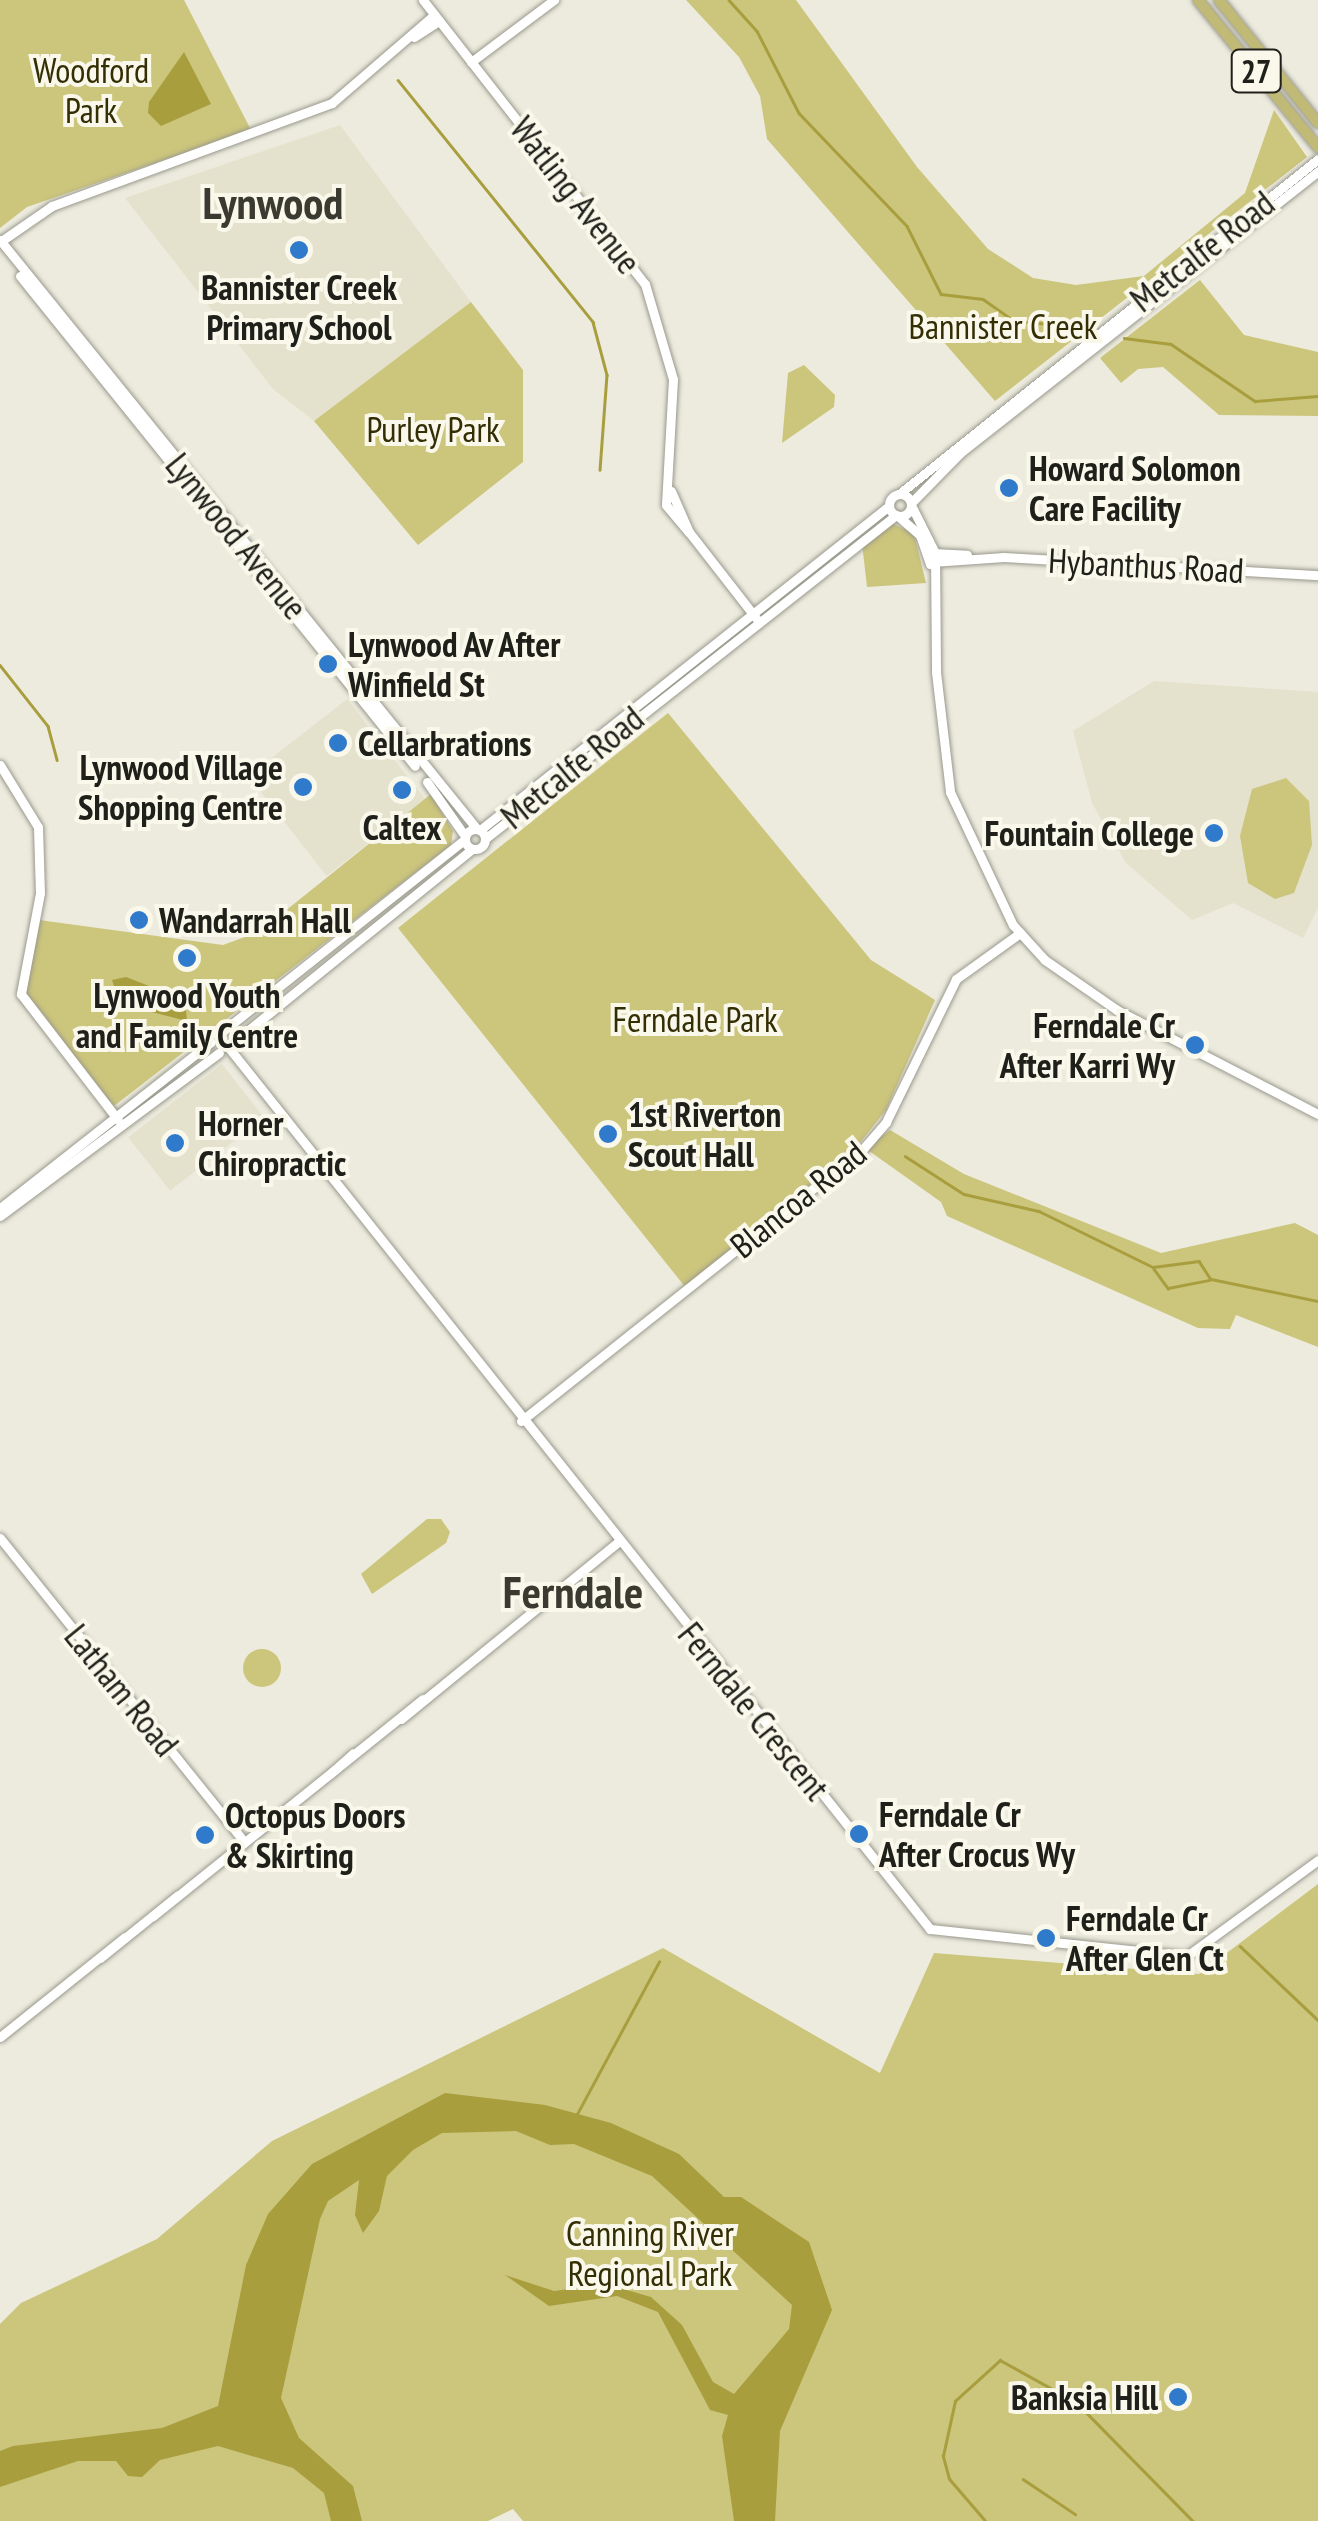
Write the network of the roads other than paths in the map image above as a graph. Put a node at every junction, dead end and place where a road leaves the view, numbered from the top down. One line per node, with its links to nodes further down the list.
1 (423, 0): 5 (street, Watling Avenue)
2 (554, 0): 6 (street)
3 (1198, 0): 8 (main road, 27)
4 (1220, 0): 7 (main road, 27)
5 (437, 18): 6 (street, Watling Avenue); 11 (street)
6 (473, 64): 18 (street, Watling Avenue)
7 (1318, 123)
8 (1318, 147)
9 (1318, 159): 13 (street, Metcalfe Road)
10 (1318, 172): 14 (street, Metcalfe Road)
11 (0, 241): 20 (street, Lynwood Avenue)
12 (0, 250): 21 (street, Lynwood Avenue)
13 (899, 494): 14 (street); 15 (street, Metcalfe Road)
14 (911, 504): 15 (street, Metcalfe Road); 16 (street)
15 (894, 512): 16 (street); 18 (street, Metcalfe Road)
16 (933, 557): 17 (street, Hybanthus Road); 23 (street)
17 (1318, 576)
18 (755, 616): 20 (street, Metcalfe Road)
19 (0, 764): 28 (street)
20 (481, 832): 21 (street, Metcalfe Road); 22 (street, Metcalfe Road)
21 (465, 837): 22 (street, Metcalfe Road); 24 (street, Metcalfe Road)
22 (472, 849): 24 (street, Metcalfe Road)
23 (1020, 933): 27 (street); 31 (street, Blancoa Road)
24 (285, 991): 25 (street, Metcalfe Road); 26 (street, Metcalfe Road)
25 (215, 1038): 26 (street); 26 (street); 28 (street, Metcalfe Road)
26 (225, 1050): 28 (street, Metcalfe Road); 31 (street, Ferndale Crescent)
27 (1318, 1114)
28 (120, 1123): 29 (street, Metcalfe Road); 30 (street, Metcalfe Road)
29 (0, 1208)
30 (0, 1216)
31 (521, 1421): 33 (street, Ferndale Crescent)
32 (0, 1538): 34 (street, Latham Road)
33 (618, 1542): 34 (street); 35 (street, Ferndale Crescent)
34 (247, 1841): 36 (street)
35 (1318, 1860)
36 (0, 2037)

